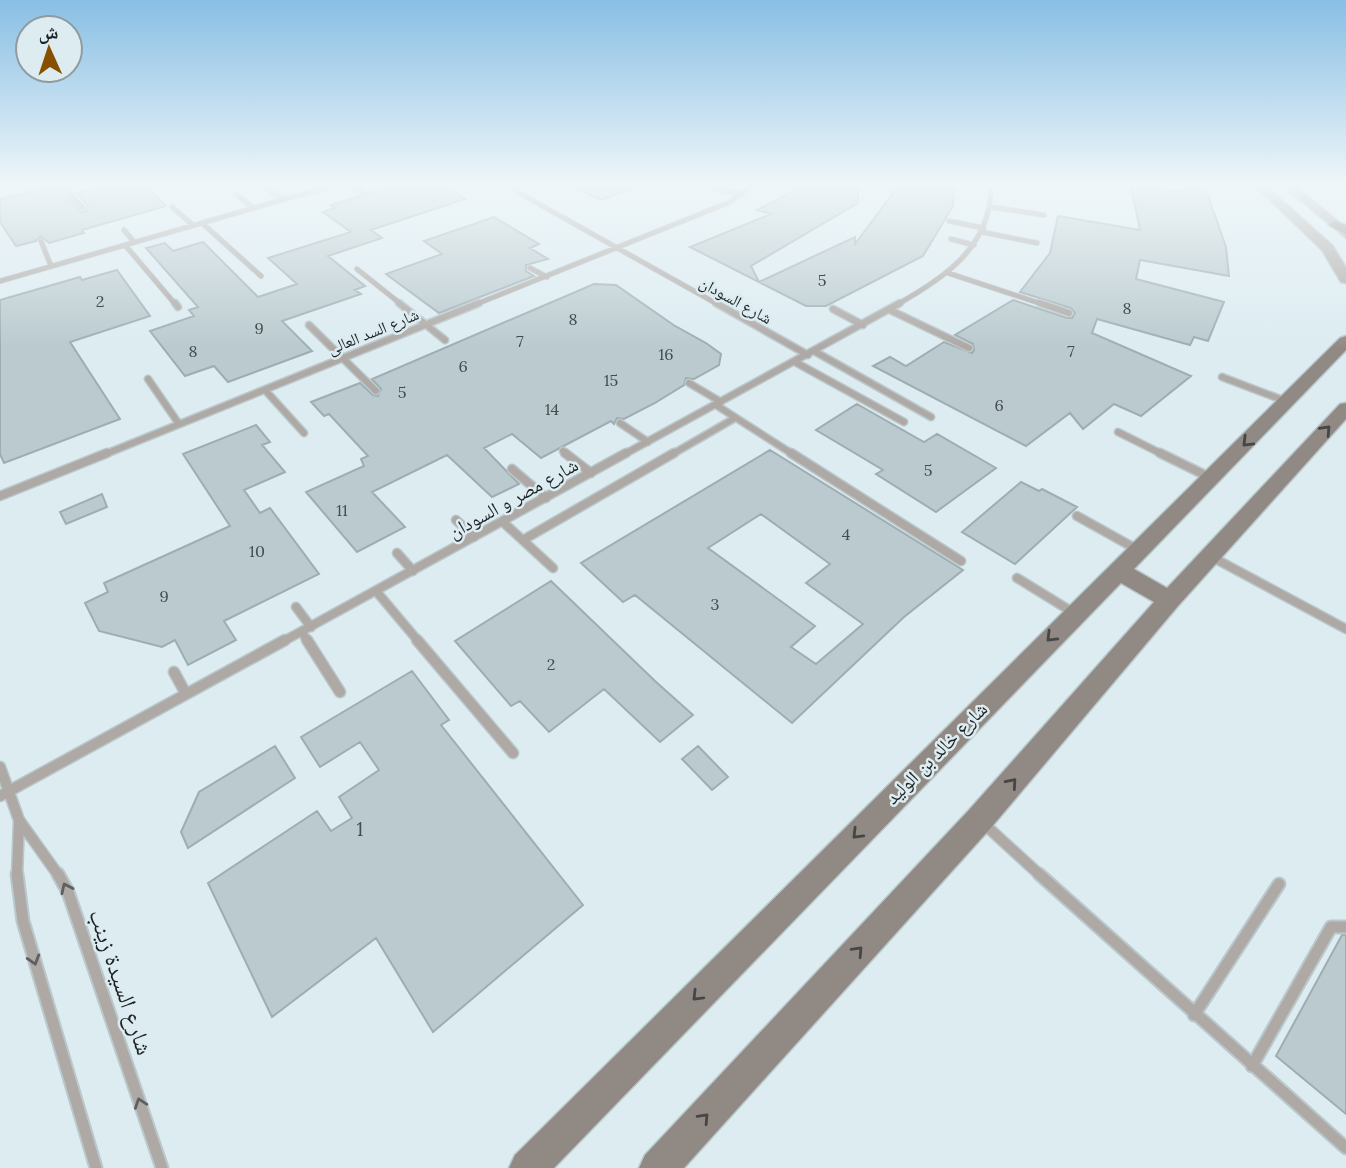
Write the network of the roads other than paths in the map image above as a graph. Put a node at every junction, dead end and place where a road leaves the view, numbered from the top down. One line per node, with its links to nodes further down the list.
1 (132, 240): 11 (lane)
2 (143, 240): 11 (lane)
3 (220, 240): 22 (lane)
4 (603, 240): 15 (lane, شارع السودان)
5 (639, 240): 15 (lane, شارع السد العالى)
6 (953, 240): 14 (lane)
7 (977, 240): 14 (lane, شارع مصر و السودان)
8 (1022, 240): 12 (lane)
9 (1318, 240): 16 (street)
10 (41, 241): 18 (lane)
11 (134, 242): 13 (lane)
12 (1037, 243)
13 (125, 245): 18 (lane); 26 (lane)
14 (974, 245): 21 (lane, شارع مصر و السودان)
15 (618, 248): 23 (lane, شارع السد العالى); 36 (lane, شارع السودان)
16 (1327, 248): 17 (street); 24 (street)
17 (1346, 253)
18 (51, 266): 25 (lane)
19 (530, 268): 23 (lane)
20 (357, 269): 31 (lane)
21 (948, 272): 28 (lane, شارع مصر و السودان); 29 (lane)
22 (261, 276)
23 (547, 277): 31 (lane, شارع السد العالى)
24 (1346, 279)
25 (0, 281)
26 (178, 307)
27 (833, 309): 32 (lane)
28 (890, 310): 32 (lane, شارع مصر و السودان); 35 (lane)
29 (1069, 313)
30 (309, 325): 37 (lane)
31 (425, 325): 33 (lane); 37 (lane, شارع السد العالى)
32 (863, 325): 36 (lane, شارع مصر و السودان)
33 (445, 340)
34 (1346, 341): 44 (main road, شارع خالد بن الوليد)
35 (969, 348)
36 (811, 353): 38 (lane, شارع مصر و السودان); 47 (lane, شارع السودان)
37 (345, 358): 42 (lane, شارع السد العالى); 43 (lane)
38 (795, 362): 45 (lane, شارع مصر و السودان); 49 (lane)
39 (1222, 377): 44 (lane)
40 (148, 379): 51 (lane)
41 (688, 383): 45 (lane)
42 (265, 390): 51 (lane, شارع السد العالى); 53 (lane)
43 (376, 391)
44 (1288, 402): 58 (main road, شارع خالد بن الوليد, one-way to 58)
45 (719, 404): 48 (lane); 54 (lane, شارع مصر و السودان)
46 (1346, 408): 68 (main road, one-way to 46)
47 (931, 417)
48 (735, 418): 65 (lane); 69 (lane)
49 (904, 422)
50 (620, 423): 54 (lane)
51 (178, 424): 59 (lane, شارع السد العالى)
52 (1118, 432): 58 (lane)
53 (304, 433)
54 (648, 442): 57 (lane, شارع مصر و السودان)
55 (563, 451): 57 (lane)
56 (512, 469): 60 (lane)
57 (591, 473): 60 (lane, شارع مصر و السودان)
58 (1211, 478): 66 (main road, شارع خالد بن الوليد)
59 (0, 496)
60 (546, 498): 63 (lane, شارع مصر و السودان)
61 (1077, 516): 66 (lane)
62 (456, 520): 64 (lane)
63 (503, 522): 64 (lane, شارع مصر و السودان); 65 (lane)
64 (474, 537): 72 (lane, شارع مصر و السودان)
65 (523, 540): 70 (lane)
66 (1138, 550): 71 (main road, شارع خالد بن الوليد)
67 (397, 553): 72 (lane)
68 (1209, 556): 75 (main road); 79 (lane)
69 (961, 561)
70 (553, 568)
71 (1118, 570): 75 (main road); 77 (main road, شارع خالد بن الوليد)
72 (413, 571): 74 (lane, شارع مصر و السودان)
73 (1017, 578): 77 (lane)
74 (376, 591): 78 (lane, شارع مصر و السودان); 84 (lane)
75 (1170, 600): 88 (main road, one-way to 75)
76 (296, 607): 78 (lane)
77 (1074, 613): 96 (main road, شارع خالد بن الوليد, one-way to 96)
78 (311, 627): 80 (lane, شارع مصر و السودان)
79 (1346, 629)
80 (302, 632): 82 (lane); 83 (lane, شارع مصر و السودان)
81 (174, 672): 83 (lane)
82 (340, 692)
83 (186, 695): 86 (lane, شارع مصر و السودان)
84 (513, 753)
85 (0, 767): 86 (lane, شارع السيدة زينب)
86 (4, 794): 87 (lane, شارع السيدة زينب)
87 (19, 820): 94 (lane, شارع السيدة زينب, one-way to 94); 95 (lane, شارع السيدة زينب, one-way to 87)
88 (979, 820): 91 (lane); 97 (main road, one-way to 88)
89 (1279, 884): 91 (lane)
90 (1346, 927): 92 (lane)
91 (1194, 1015): 92 (lane)
92 (1252, 1066): 93 (lane)
93 (1346, 1148)
94 (96, 1168)
95 (162, 1168)
96 (528, 1168)
97 (658, 1168)

